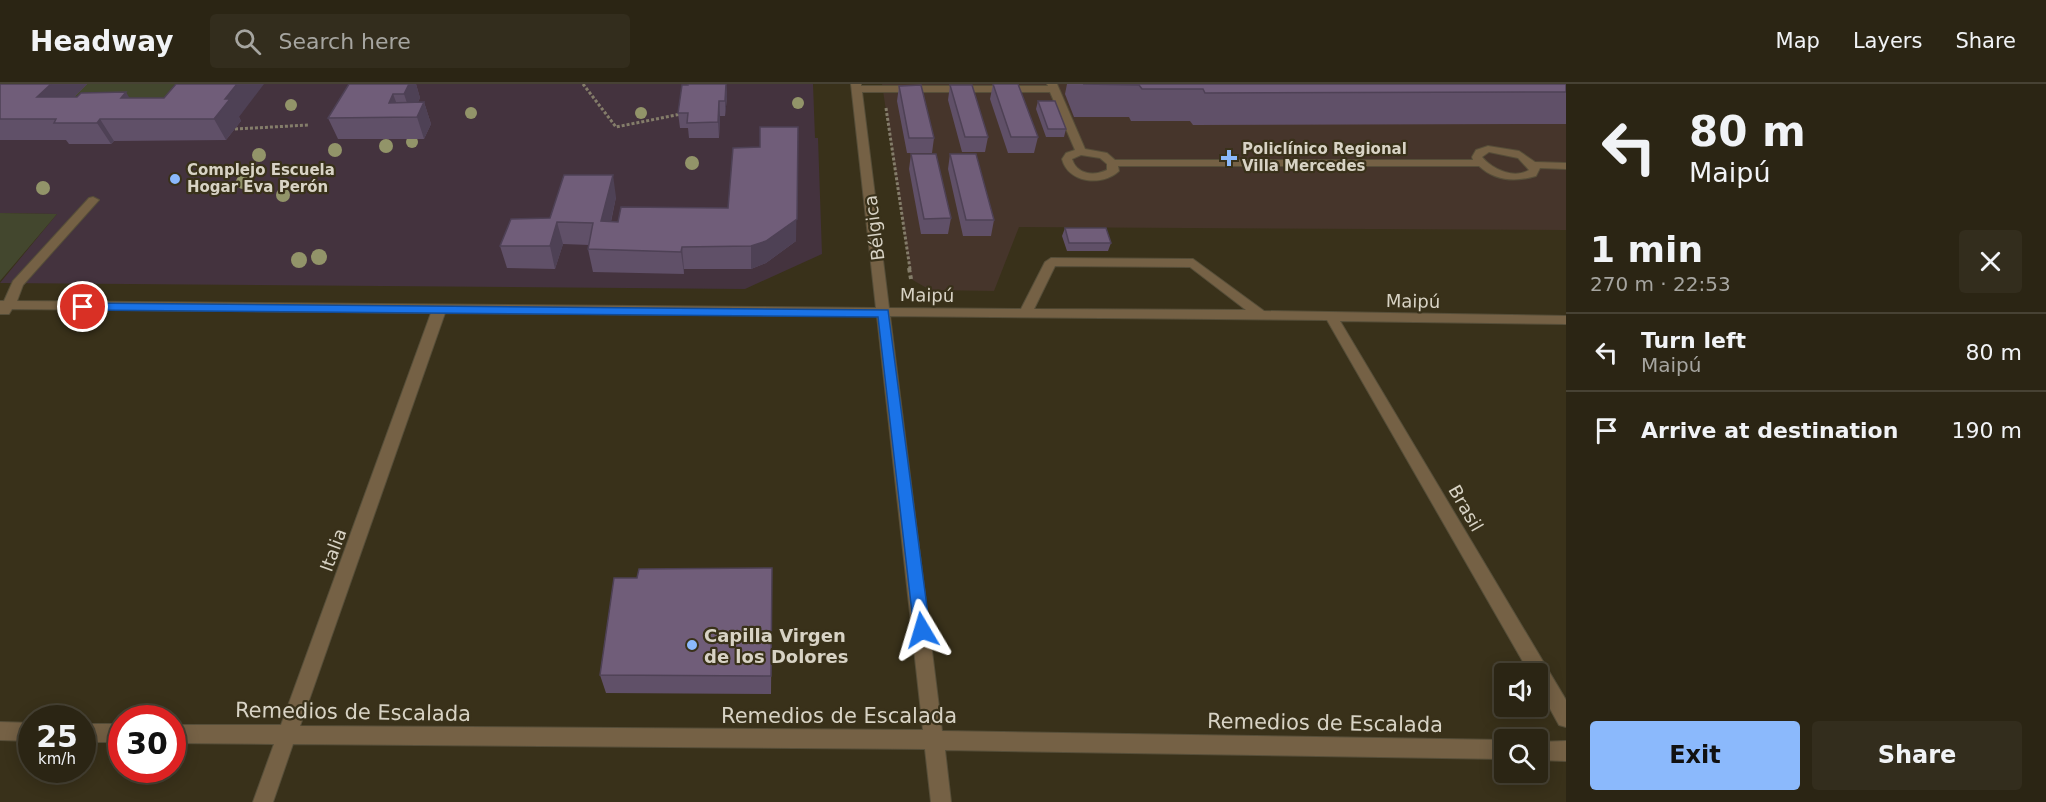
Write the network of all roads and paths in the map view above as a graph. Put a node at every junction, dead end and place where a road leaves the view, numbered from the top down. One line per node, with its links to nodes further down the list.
1 (583, 84): 5 (path)
2 (1053, 86): 4 (street); 8 (street)
3 (857, 87): 4 (street); 17 (street, Bélgica)
4 (883, 89): 14 (path)
5 (681, 114)
6 (309, 125): 7 (path)
7 (235, 129)
8 (1081, 152): 9 (street); 9 (street)
9 (1112, 163): 10 (street)
10 (1481, 164): 11 (street); 11 (street)
11 (1533, 165): 12 (street)
12 (1566, 166)
13 (93, 200): 15 (street)
14 (911, 279)
15 (3, 309): 16 (street, Maipú)
16 (440, 310): 17 (street, Maipú); 26 (street, Italia)
17 (884, 313): 18 (street, Maipú); 27 (street, Bélgica)
18 (1025, 314): 19 (street, Maipú); 19 (street)
19 (1261, 315): 20 (street, Maipú)
20 (1332, 318): 21 (street, Maipú); 22 (street, Brasil)
21 (1566, 320)
22 (1566, 718)
23 (0, 731): 24 (street)
24 (18, 732)
25 (186, 734): 26 (street, Remedios de Escalada)
26 (288, 736): 27 (street, Remedios de Escalada); 31 (street, Italia)
27 (936, 740): 28 (street, Remedios de Escalada); 32 (street, Bélgica)
28 (1494, 750)
29 (1548, 751): 30 (street)
30 (1566, 751)
31 (263, 802)
32 (941, 802)

